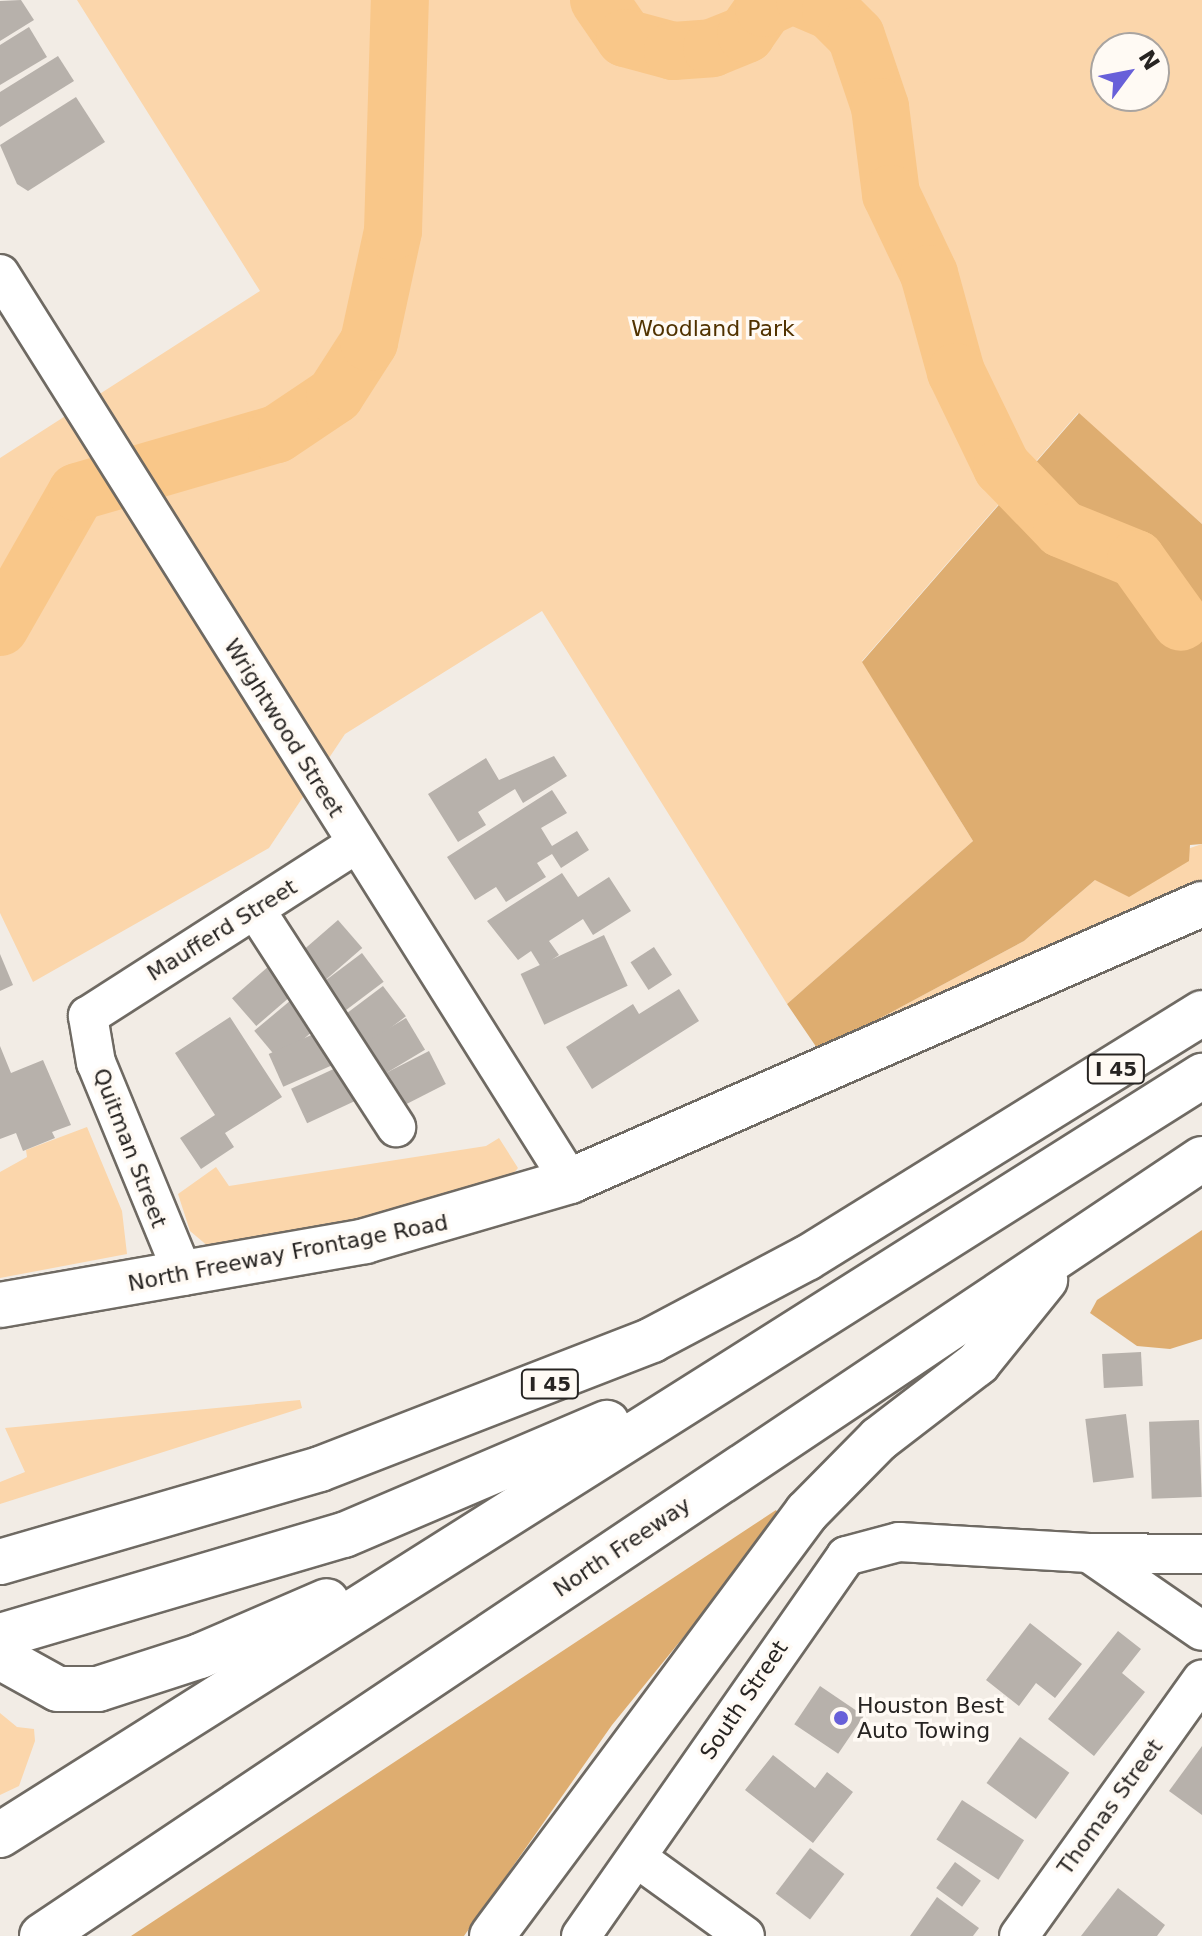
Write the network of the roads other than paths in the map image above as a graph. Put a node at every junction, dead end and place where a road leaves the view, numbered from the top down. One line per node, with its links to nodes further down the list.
1 (0, 274): 2 (street, Wrightwood Street)
2 (356, 844): 4 (street, Maufferd Street); 10 (street, Wrightwood Street)
3 (1202, 904): 10 (main road, North Freeway Frontage Road)
4 (255, 909): 6 (street, Maufferd Street); 8 (street)
5 (1202, 1013): 17 (main road, I 45)
6 (88, 1016): 13 (street, Quitman Street)
7 (1202, 1076): 11 (main road)
8 (396, 1127)
9 (1202, 1159): 12 (main road, North Freeway)
10 (570, 1181): 13 (main road, North Freeway Frontage Road)
11 (958, 1236): 18 (main road); 20 (main road)
12 (1072, 1246): 27 (main road, North Freeway); 28 (main road)
13 (184, 1276): 14 (main road, North Freeway Frontage Road)
14 (0, 1305)
15 (1089, 1553): 16 (street, South Street); 19 (street); 26 (street, South Street)
16 (1202, 1554)
17 (15, 1558)
18 (423, 1564): 21 (main road); 23 (main road)
19 (1202, 1631)
20 (0, 1636)
21 (0, 1657)
22 (1202, 1679): 31 (street, Thomas Street)
23 (101, 1767): 24 (main road); 25 (main road)
24 (0, 1817)
25 (0, 1835)
26 (637, 1858): 29 (street, South Street); 30 (street)
27 (42, 1936)
28 (492, 1936)
29 (581, 1936)
30 (745, 1936)
31 (1019, 1936)

